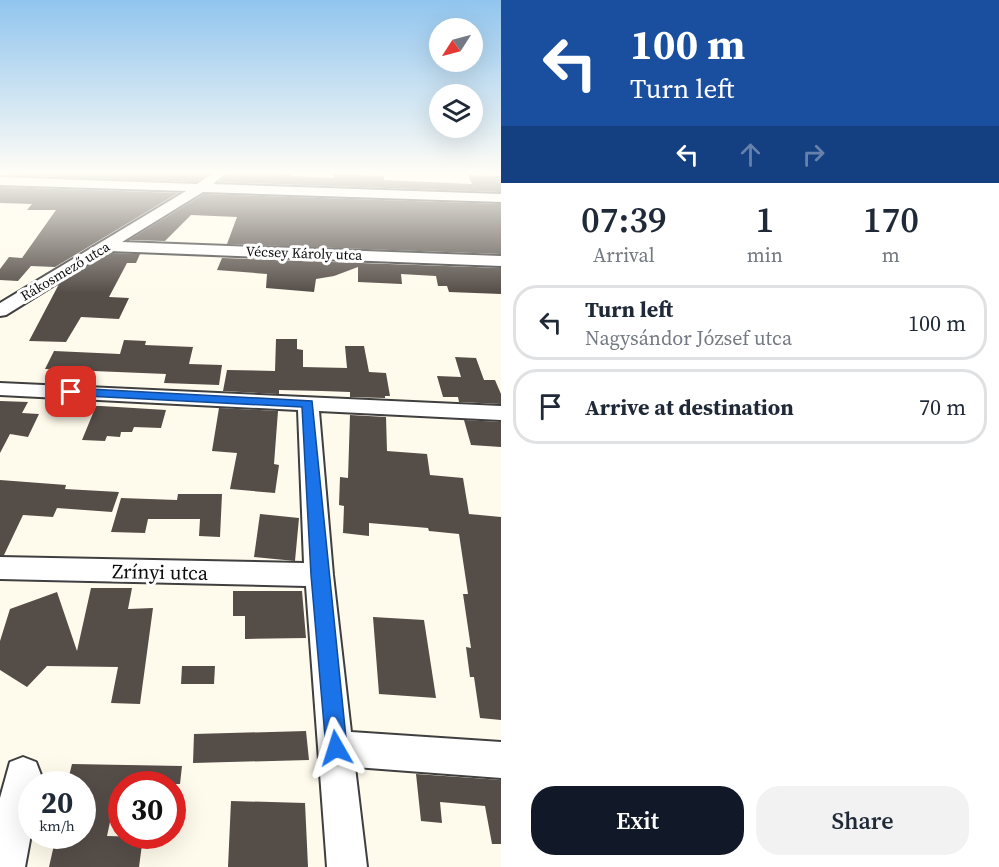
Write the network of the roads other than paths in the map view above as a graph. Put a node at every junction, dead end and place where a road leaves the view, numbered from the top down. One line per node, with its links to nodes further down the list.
1 (161, 212): 2 (street, Rákosmező utca)
2 (107, 246): 3 (street, Vécsey Károly utca); 4 (street, Rákosmező utca)
3 (501, 261)
4 (0, 311)
5 (0, 389): 6 (street)
6 (308, 404): 7 (street); 9 (street)
7 (501, 413)
8 (0, 568): 9 (street, Zrínyi utca)
9 (319, 575): 10 (street)
10 (336, 748): 11 (street); 14 (street)
11 (501, 760)
12 (18, 801): 13 (street)
13 (5, 867)
14 (347, 867)

